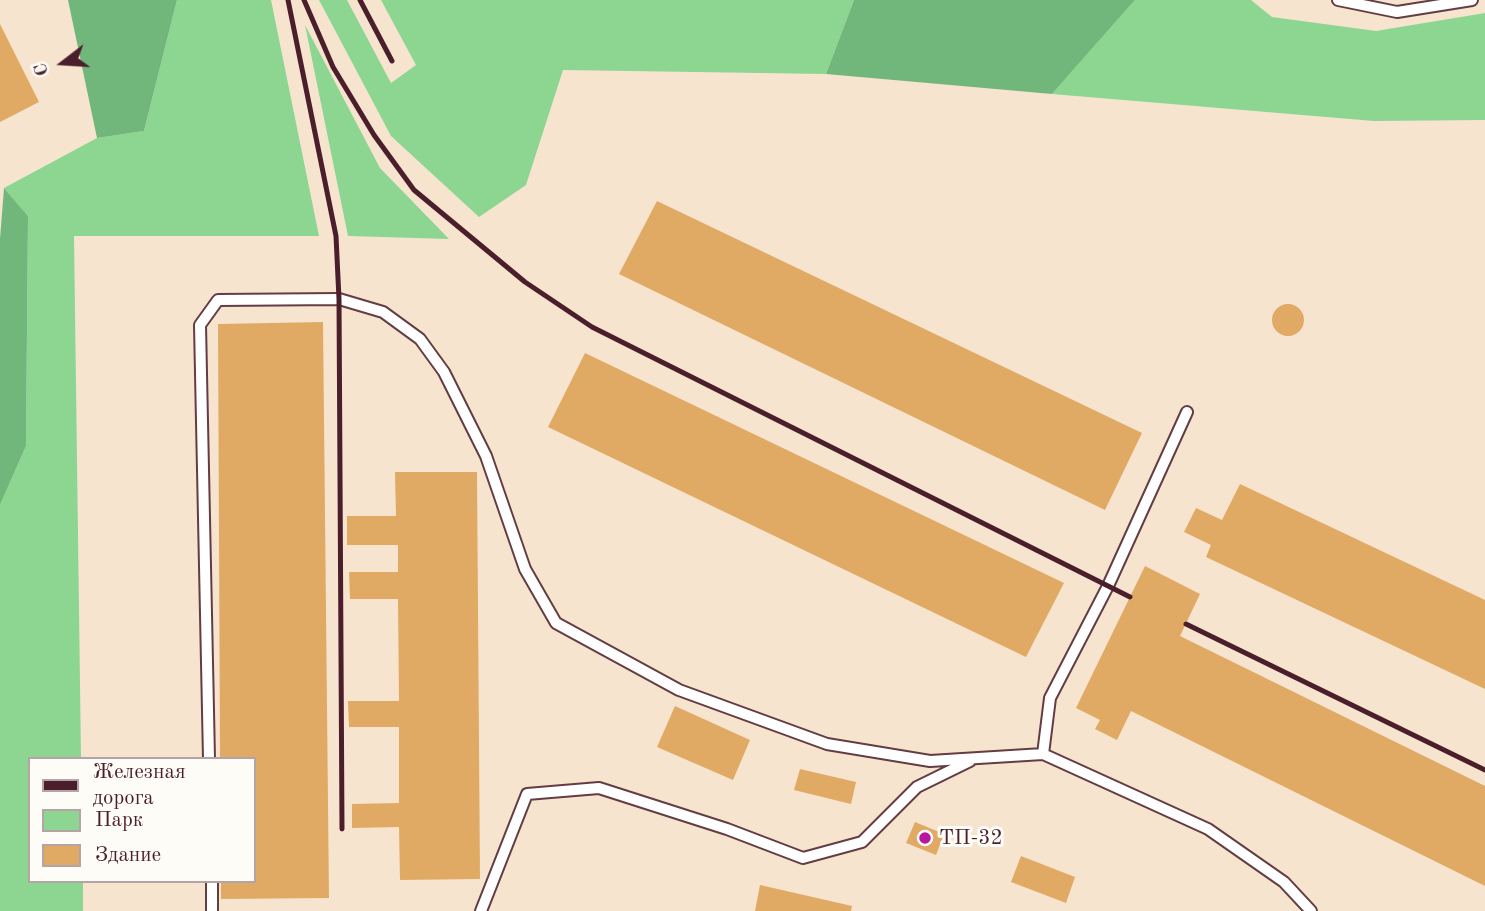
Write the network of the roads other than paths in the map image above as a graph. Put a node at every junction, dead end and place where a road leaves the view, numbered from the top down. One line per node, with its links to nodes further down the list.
1 (1338, 0): 2 (lane)
2 (1472, 0)
3 (1187, 412): 4 (lane)
4 (1043, 754): 6 (lane); 10 (lane)
5 (209, 757): 6 (lane)
6 (975, 758): 9 (lane)
7 (212, 883): 8 (lane)
8 (212, 911)
9 (481, 911)
10 (1311, 911)

